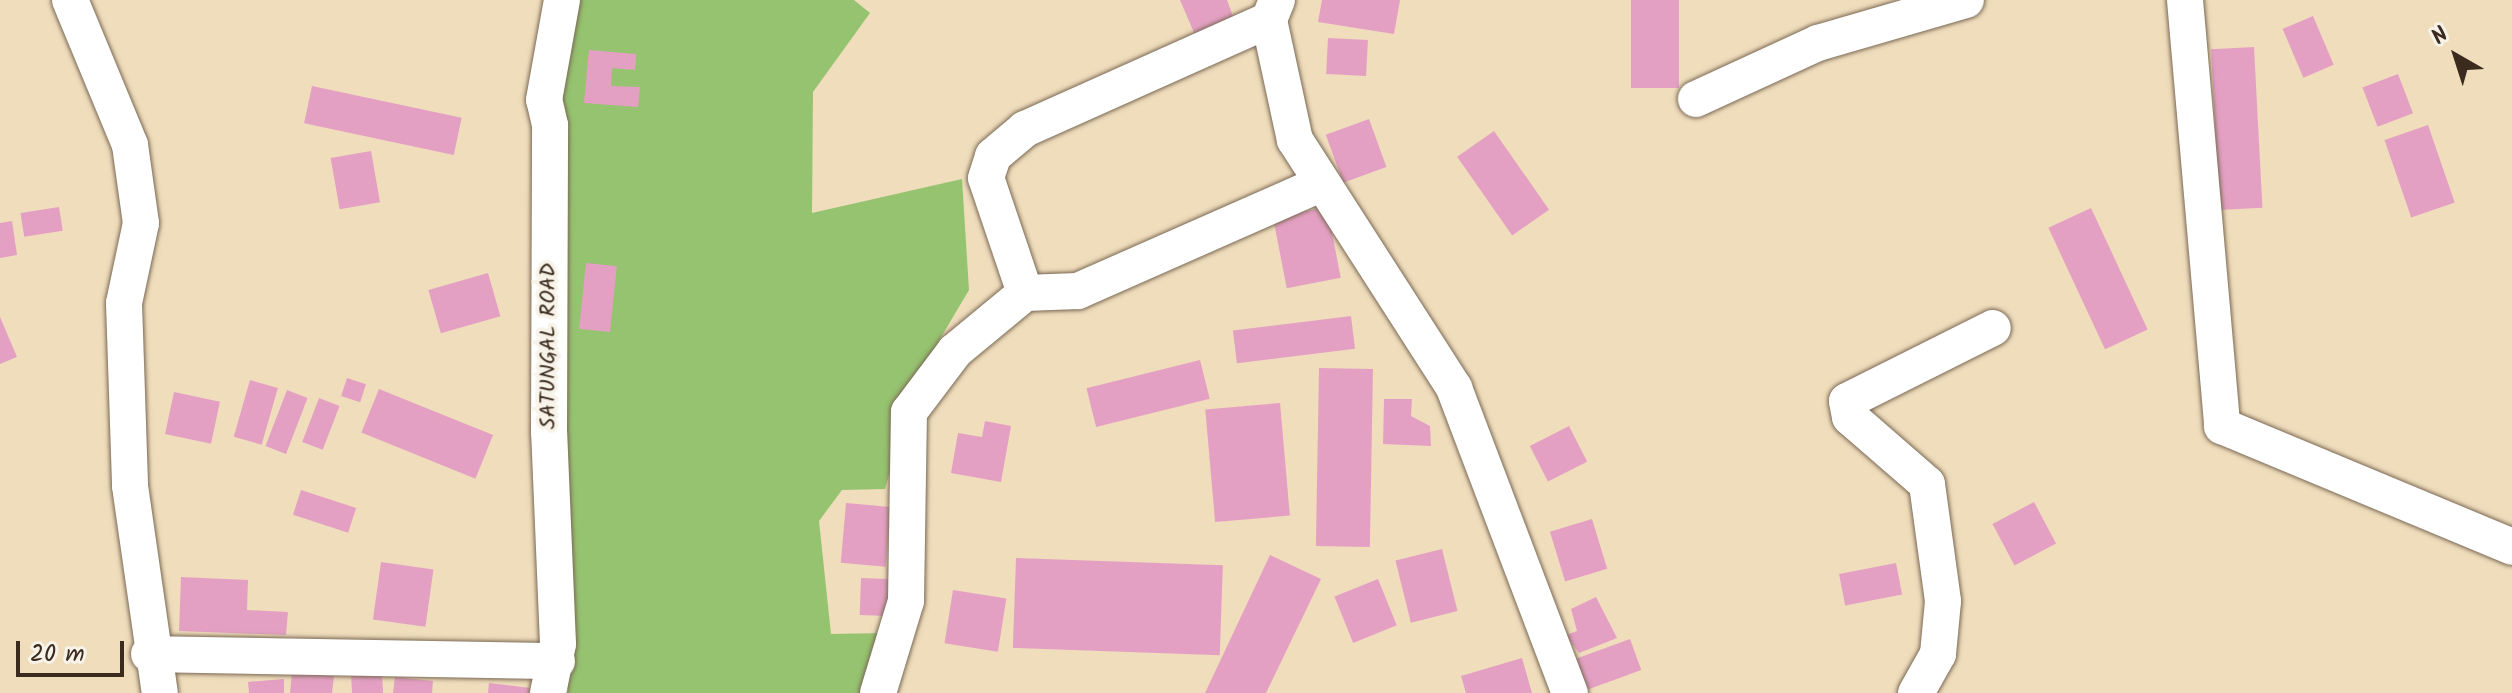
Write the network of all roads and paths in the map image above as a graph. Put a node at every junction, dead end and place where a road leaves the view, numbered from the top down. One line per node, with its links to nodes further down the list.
1 (70, 0): 11 (street)
2 (562, 0): 12 (street, SATUNGAL ROAD)
3 (1966, 0): 6 (street)
4 (2185, 0): 10 (street)
5 (1273, 10): 7 (street); 8 (street)
6 (1696, 99)
7 (1321, 184): 8 (street); 15 (street)
8 (1025, 293): 14 (street)
9 (1993, 328): 16 (street)
10 (2512, 547)
11 (149, 654): 12 (street); 13 (street)
12 (552, 677)
13 (160, 693)
14 (878, 693)
15 (1570, 693)
16 (1916, 693)

